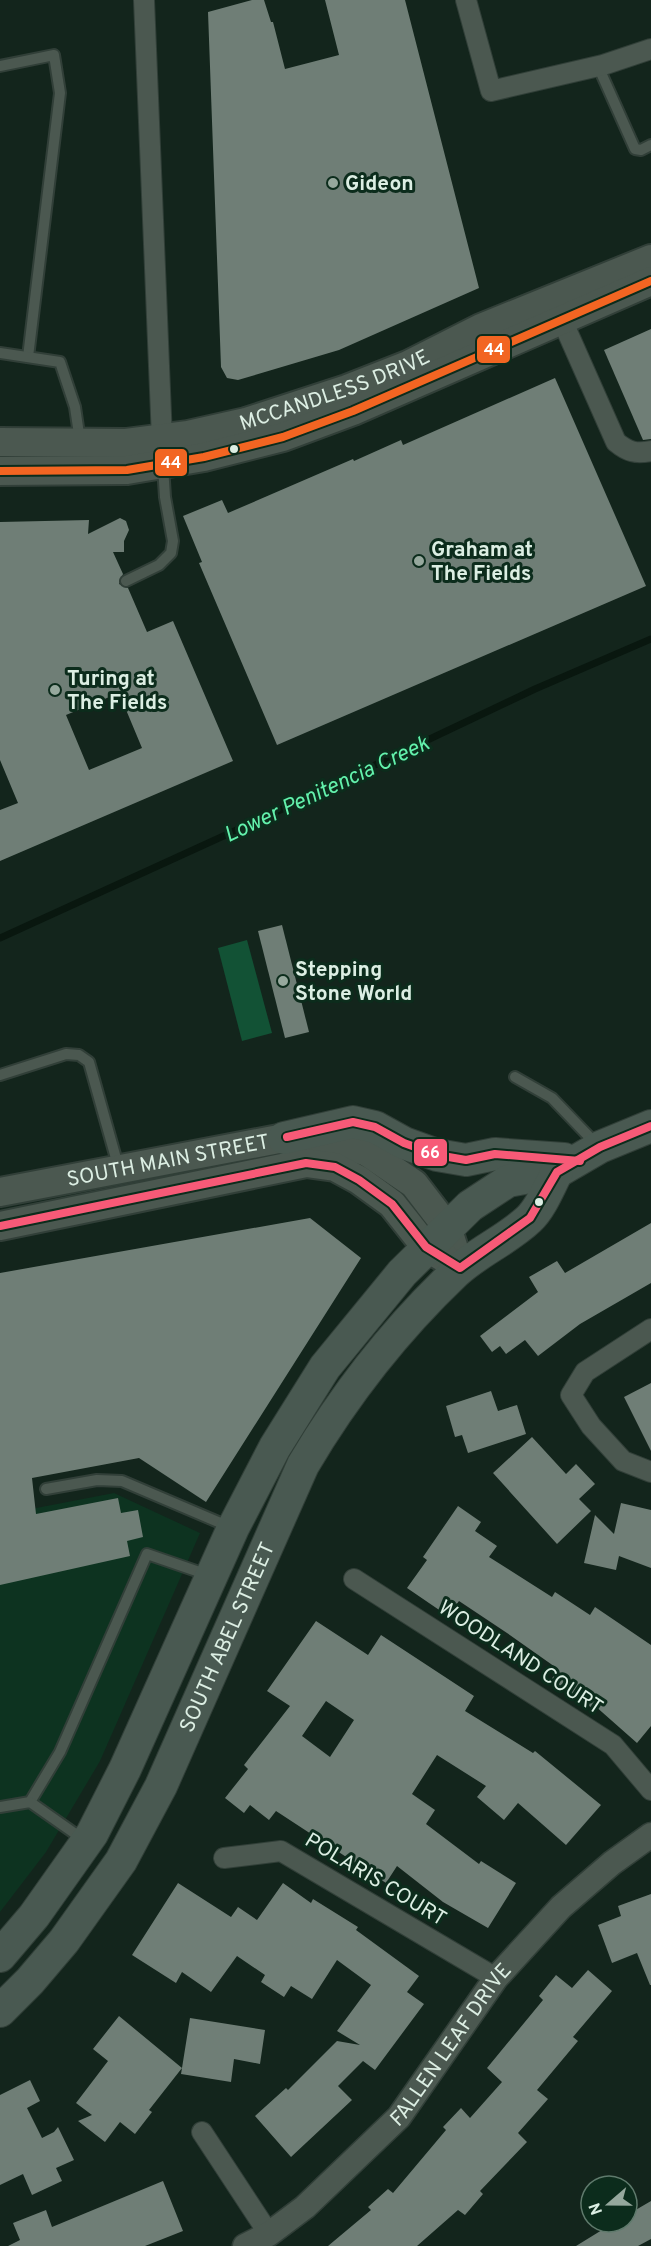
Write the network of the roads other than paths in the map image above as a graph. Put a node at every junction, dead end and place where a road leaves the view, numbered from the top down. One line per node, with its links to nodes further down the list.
1 (144, 0): 15 (street)
2 (466, 0): 5 (street)
3 (651, 49): 5 (street)
4 (0, 66): 11 (lane)
5 (598, 66): 6 (lane)
6 (651, 145)
7 (651, 259): 15 (main road, MCCANDLESS DRIVE)
8 (651, 281): 9 (main road, MCCANDLESS DRIVE)
9 (562, 321): 14 (street); 15 (main road, MCCANDLESS DRIVE)
10 (0, 353): 11 (lane)
11 (28, 357): 13 (lane)
12 (0, 442): 13 (main road, MCCANDLESS DRIVE)
13 (81, 444): 15 (main road, MCCANDLESS DRIVE)
14 (651, 451)
15 (162, 452): 16 (main road, MCCANDLESS DRIVE); 17 (lane)
16 (0, 471)
17 (126, 581)
18 (0, 1075): 23 (lane)
19 (515, 1077): 22 (lane)
20 (651, 1126): 22 (main road)
21 (284, 1138): 22 (main road); 23 (main road, SOUTH MAIN STREET); 26 (main road, SOUTH MAIN STREET)
22 (579, 1160): 26 (main road); 27 (main road)
23 (119, 1169): 24 (main road, SOUTH MAIN STREET)
24 (0, 1192)
25 (0, 1226): 26 (main road, SOUTH MAIN STREET)
26 (436, 1237): 27 (main road, SOUTH MAIN STREET); 31 (main road, SOUTH ABEL STREET)
27 (460, 1268): 34 (main road, SOUTH ABEL STREET)
28 (651, 1329): 29 (street)
29 (651, 1472)
30 (46, 1489): 31 (lane)
31 (233, 1528): 32 (main road, SOUTH ABEL STREET)
32 (211, 1576): 34 (main road); 36 (lane); 39 (main road, SOUTH ABEL STREET)
33 (354, 1578): 35 (street, WOODLAND COURT)
34 (246, 1590): 41 (main road, SOUTH ABEL STREET)
35 (651, 1790)
36 (30, 1802): 37 (lane); 39 (lane)
37 (0, 1807)
38 (651, 1835): 43 (street, FALLEN LEAF DRIVE)
39 (87, 1842): 41 (main road); 42 (main road, SOUTH ABEL STREET)
40 (224, 1858): 43 (street, POLARIS COURT)
41 (121, 1861): 44 (main road, SOUTH ABEL STREET)
42 (0, 1956)
43 (496, 1978): 46 (street, FALLEN LEAF DRIVE)
44 (0, 2010)
45 (202, 2132): 46 (street)
46 (269, 2234): 47 (street, FALLEN LEAF DRIVE)
47 (245, 2246)

